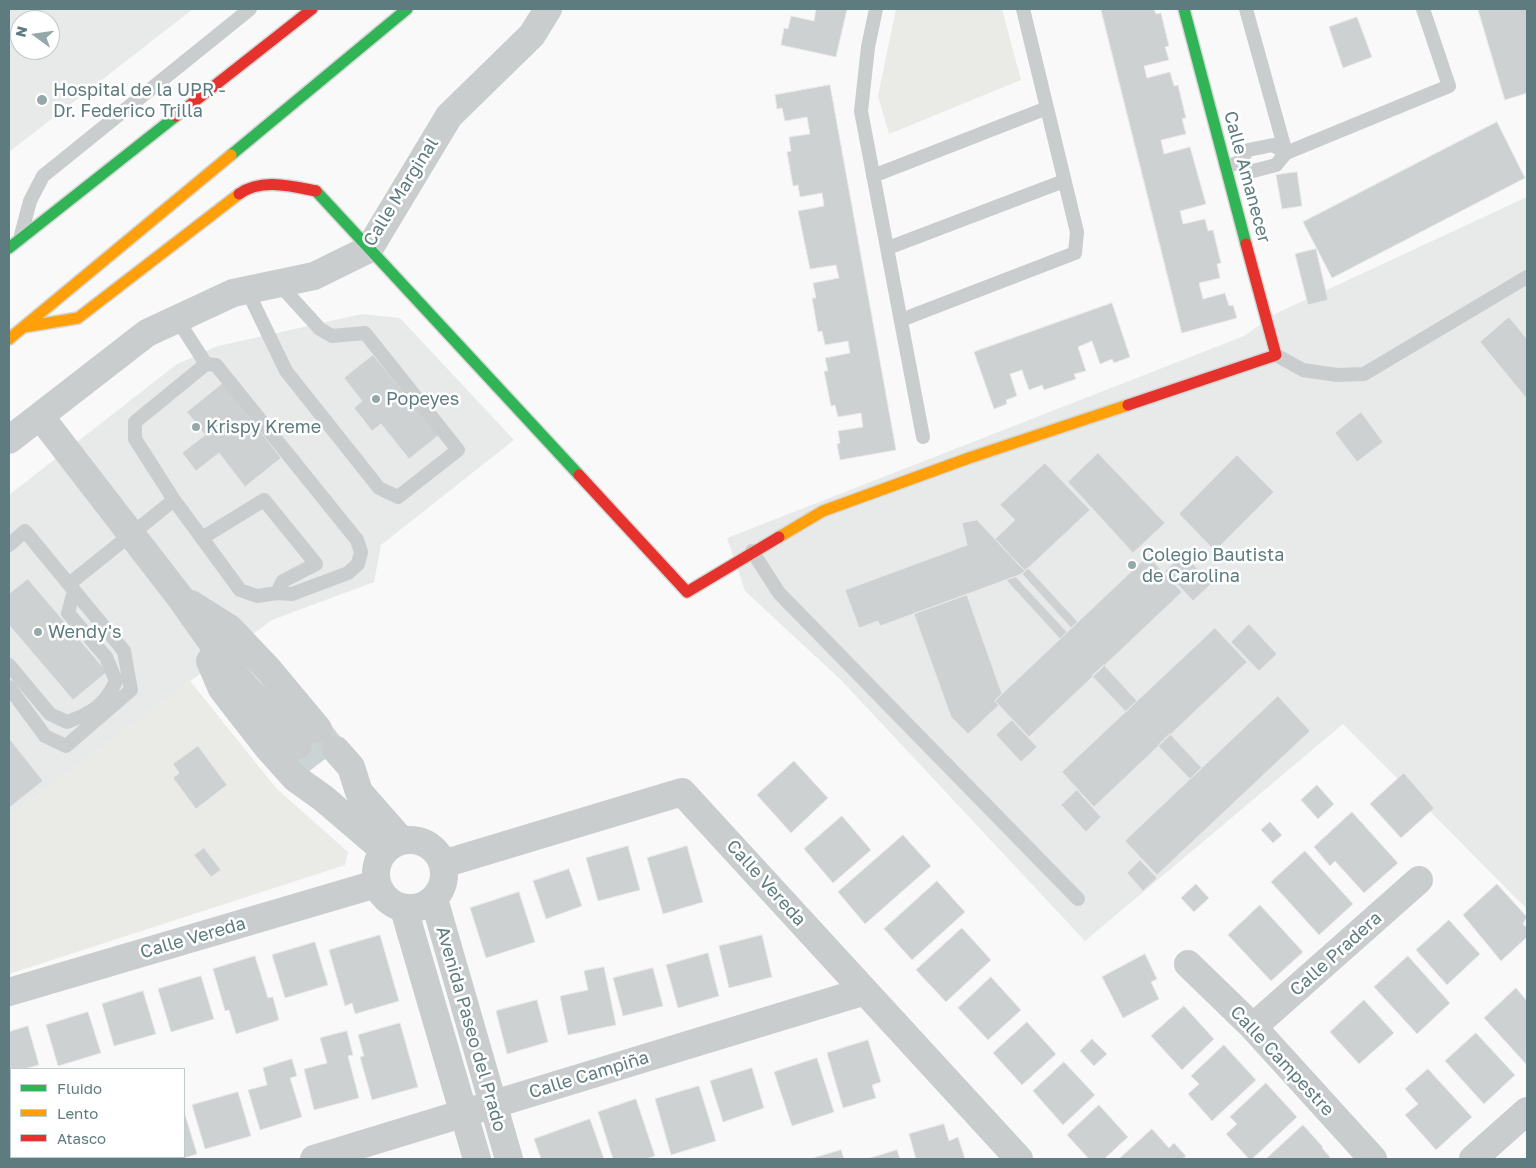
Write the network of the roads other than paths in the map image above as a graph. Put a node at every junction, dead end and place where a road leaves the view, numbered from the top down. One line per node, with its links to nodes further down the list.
1 (250, 9): 15 (lane)
2 (312, 9): 15 (street)
3 (408, 9): 24 (street)
4 (548, 9): 18 (street, Calle Marginal)
5 (876, 9): 13 (lane)
6 (1023, 9): 10 (lane)
7 (1184, 9): 12 (street, Calle Amanecer)
8 (1246, 9): 11 (lane)
9 (1424, 9): 11 (lane)
10 (1047, 108): 13 (lane); 14 (lane)
11 (1286, 153): 12 (lane); 12 (lane)
12 (1232, 164): 26 (street, Calle Amanecer)
13 (873, 176): 17 (lane)
14 (1064, 181): 17 (lane); 23 (lane)
15 (21, 238): 16 (street)
16 (9, 248)
17 (888, 248): 23 (lane)
18 (368, 249): 20 (street, Calle Marginal); 24 (street); 35 (street)
19 (1527, 277): 26 (lane)
20 (278, 283): 21 (street, Calle Marginal); 21 (lane)
21 (247, 290): 22 (street, Calle Marginal)
22 (177, 319): 27 (lane); 28 (street, Calle Marginal)
23 (902, 320): 29 (lane)
24 (23, 328): 25 (street)
25 (9, 338)
26 (1276, 355): 35 (street)
27 (206, 364): 31 (lane); 37 (lane)
28 (40, 416): 30 (street, Calle Marginal); 32 (street)
29 (923, 437)
30 (9, 440)
31 (174, 500): 32 (lane); 33 (lane)
32 (131, 534): 36 (lane); 38 (street)
33 (202, 538): 37 (lane); 37 (lane)
34 (9, 545): 36 (lane)
35 (752, 551): 50 (lane)
36 (72, 587): 39 (lane); 40 (lane)
37 (278, 593)
38 (179, 596): 41 (street); 44 (street)
39 (9, 665)
40 (9, 687)
41 (308, 737)
42 (336, 750): 45 (street)
43 (314, 767): 44 (street)
44 (323, 798): 45 (street)
45 (393, 846): 46 (street); 48 (street)
46 (442, 864): 49 (street); 53 (street, Calle Vereda)
47 (1419, 880): 55 (street, Calle Pradera)
48 (376, 884): 51 (street); 54 (street, Calle Vereda)
49 (434, 899): 51 (street); 56 (street, Avenida Paseo del Prado)
50 (1078, 899)
51 (404, 909): 58 (street, Avenida Paseo del Prado)
52 (1188, 964): 55 (street, Calle Campestre)
53 (865, 991): 56 (street, Calle Campiña); 62 (street, Calle Vereda)
54 (9, 992)
55 (1253, 1027): 63 (street, Calle Campestre)
56 (492, 1105): 58 (street, Calle Campiña); 61 (street, Avenida Paseo del Prado)
57 (1527, 1111): 64 (street)
58 (463, 1114): 59 (street, Calle Campiña); 60 (street, Avenida Paseo del Prado)
59 (314, 1159)
60 (477, 1159)
61 (509, 1159)
62 (1019, 1159)
63 (1373, 1159)
64 (1473, 1159)

